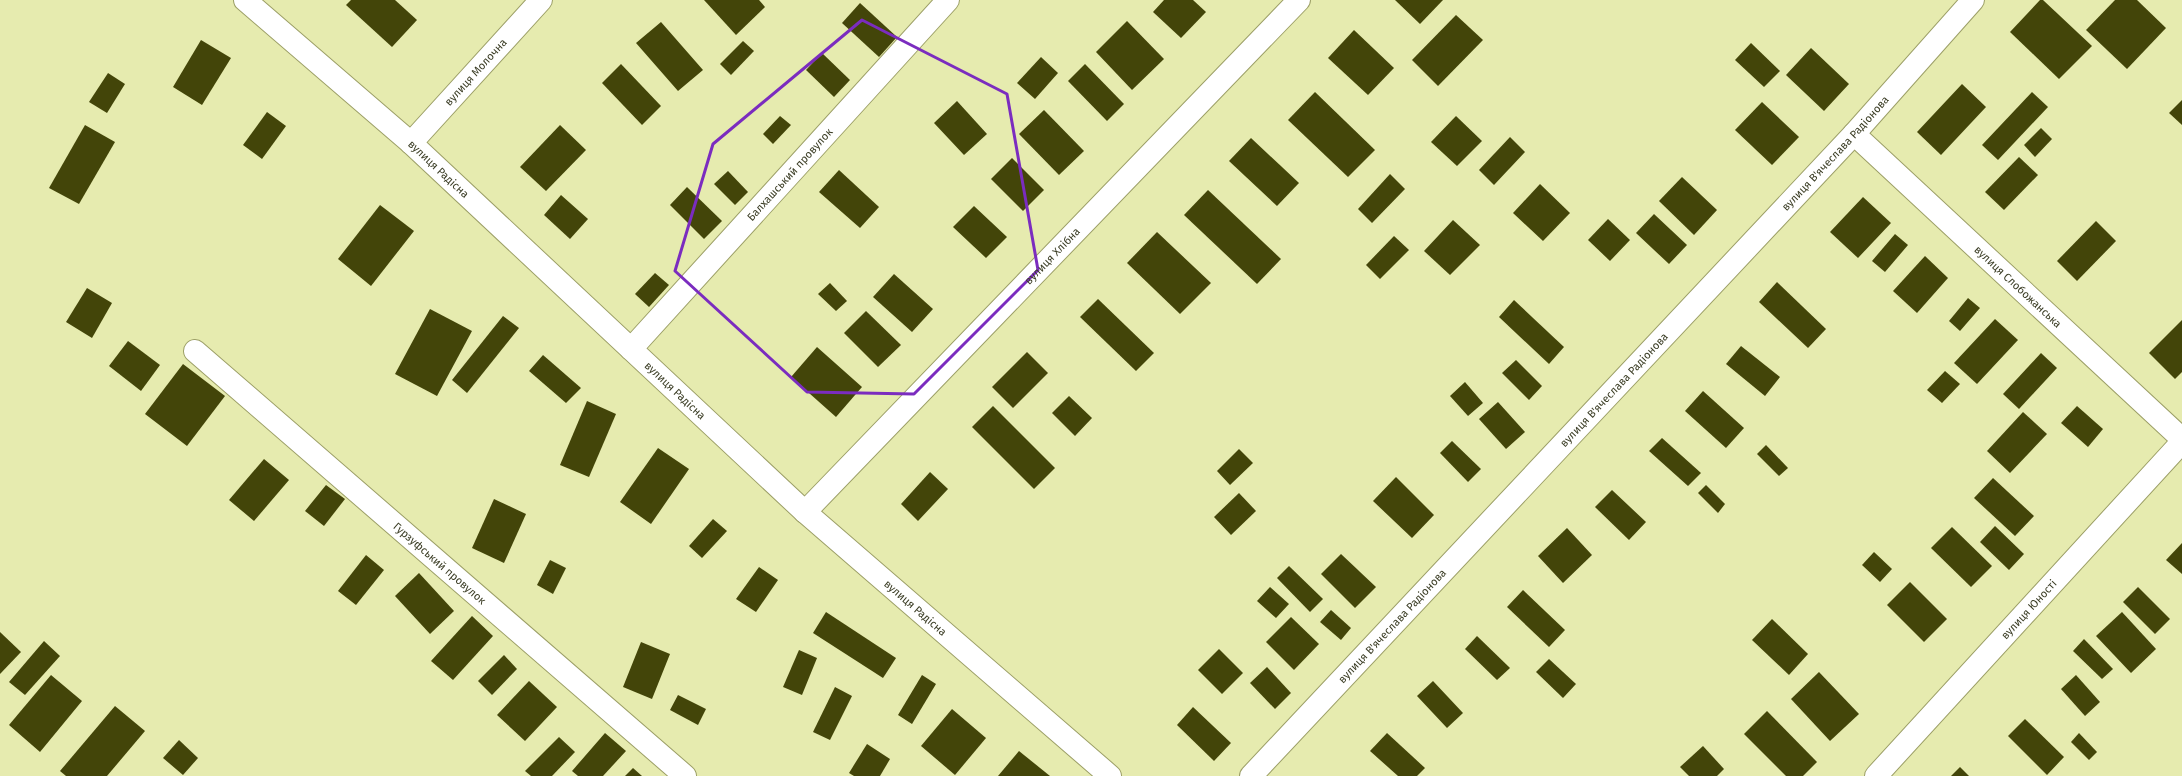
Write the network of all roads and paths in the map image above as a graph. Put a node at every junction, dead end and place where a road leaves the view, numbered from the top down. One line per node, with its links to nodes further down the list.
1 (245, 0): 7 (street, вулиця Радісна)
2 (541, 0): 7 (street, вулиця Молочна)
3 (948, 0): 8 (street, Балхашський провулок)
4 (1299, 0): 11 (street, вулиця Хлібна)
5 (1973, 0): 6 (street, вулиця В'ячеслава Радіонова)
6 (1854, 134): 10 (street, вулиця Слобожанська); 14 (street, вулиця В'ячеслава Радіонова)
7 (411, 143): 8 (street, вулиця Радісна)
8 (631, 349): 11 (street, вулиця Радісна)
9 (195, 351): 12 (street, Гурзуфський провулок)
10 (2182, 441): 15 (street, вулиця Юності)
11 (805, 512): 13 (street, вулиця Радісна)
12 (685, 776)
13 (1110, 776)
14 (1251, 776)
15 (1876, 776)

